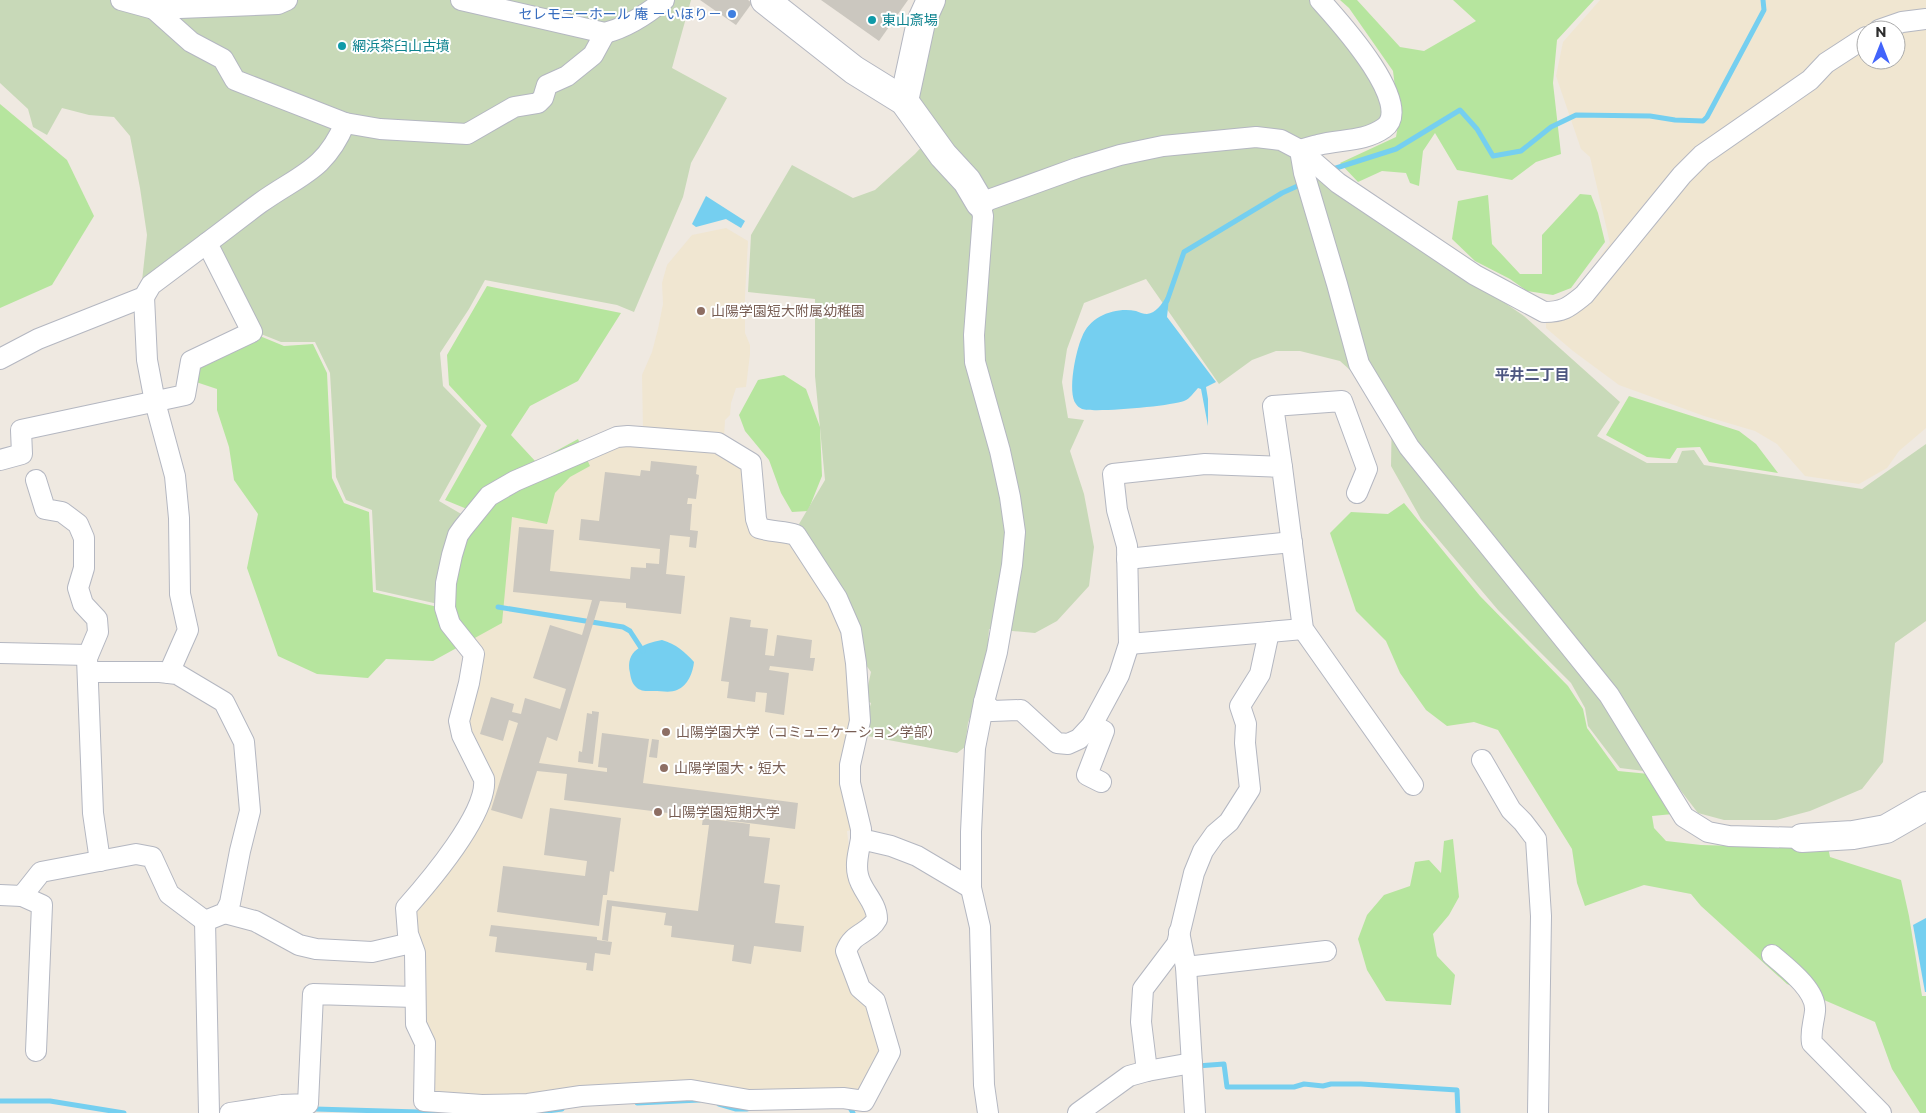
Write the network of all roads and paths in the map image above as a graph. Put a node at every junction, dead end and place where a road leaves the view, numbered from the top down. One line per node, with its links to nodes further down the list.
1 (121, 0): 8 (street)
2 (287, 0): 8 (street)
3 (461, 0): 11 (street)
4 (664, 0): 11 (street)
5 (765, 0): 13 (street)
6 (931, 0): 13 (street)
7 (1320, 0): 15 (street)
8 (154, 9): 14 (street)
9 (1926, 19): 10 (street)
10 (1906, 22)
11 (605, 33): 14 (street)
12 (1856, 44): 15 (street)
13 (904, 101): 16 (street)
14 (345, 123): 17 (street)
15 (1300, 150): 16 (street); 39 (street)
16 (980, 203): 33 (street)
17 (207, 243): 18 (street); 20 (street)
18 (144, 298): 19 (street); 20 (street)
19 (0, 359)
20 (155, 402): 21 (street); 32 (street)
21 (0, 460)
22 (1282, 467): 24 (street); 25 (street); 26 (street)
23 (36, 480): 31 (street)
24 (1357, 493)
25 (1292, 542): 26 (street); 27 (street)
26 (1128, 559): 29 (street)
27 (1303, 629): 28 (street); 37 (street)
28 (1269, 632): 29 (street); 47 (street)
29 (1128, 644): 34 (street)
30 (0, 653): 31 (street)
31 (88, 664): 32 (street); 41 (street)
32 (169, 673): 45 (street)
33 (984, 702): 34 (street); 42 (street)
34 (1092, 725): 36 (street)
35 (1482, 760): 61 (street)
36 (1101, 782)
37 (1413, 785)
38 (1926, 806): 39 (street)
39 (1802, 838)
40 (861, 839): 42 (street); 48 (street); 52 (street)
41 (100, 861): 44 (street); 46 (street)
42 (971, 888): 58 (street)
43 (0, 894): 44 (street)
44 (22, 896): 53 (street)
45 (225, 913): 46 (street); 48 (street)
46 (205, 921): 56 (street)
47 (1180, 932): 51 (street); 55 (street)
48 (411, 943): 52 (street)
49 (1326, 951): 51 (street)
50 (1772, 955): 62 (street)
51 (1186, 967): 54 (street)
52 (415, 997): 57 (street)
53 (36, 1051)
54 (1192, 1066): 55 (street); 60 (street)
55 (1147, 1070): 59 (street)
56 (209, 1113)
57 (230, 1113)
58 (988, 1113)
59 (1078, 1113)
60 (1195, 1113)
61 (1538, 1113)
62 (1881, 1113)

